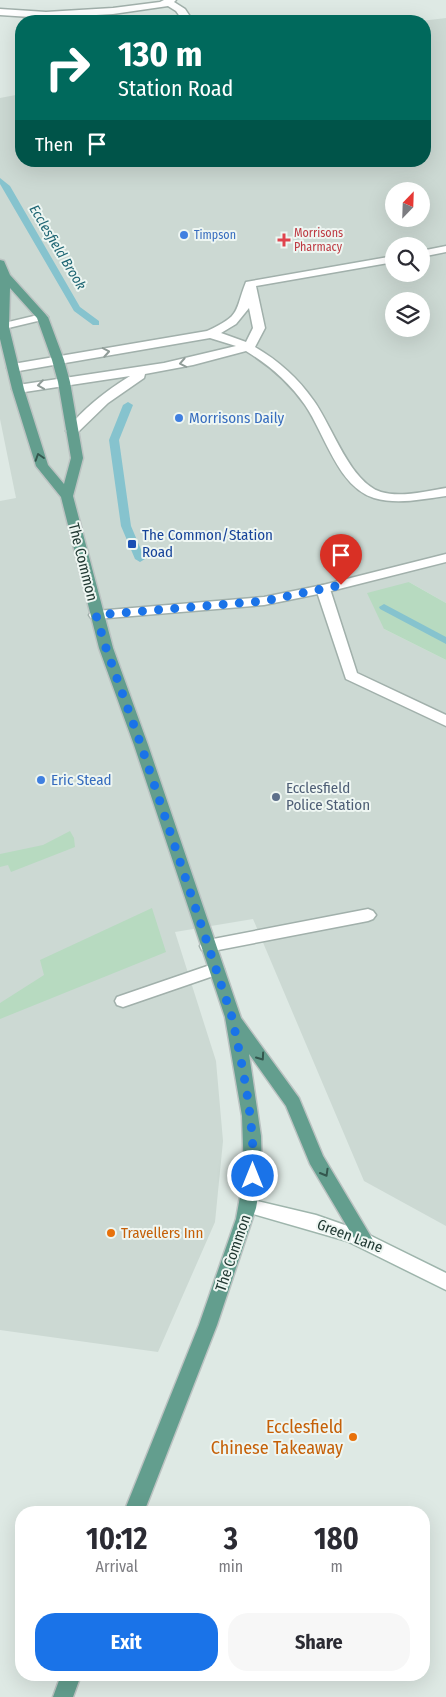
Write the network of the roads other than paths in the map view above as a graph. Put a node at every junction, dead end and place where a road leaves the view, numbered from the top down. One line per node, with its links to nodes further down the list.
1 (15, 0): 4 (street)
2 (169, 1): 4 (street); 5 (street)
3 (0, 12): 4 (street)
4 (21, 12)
5 (185, 15)
6 (446, 249): 7 (street)
7 (430, 252)
8 (385, 261): 11 (street)
9 (0, 263): 10 (main road, The Common)
10 (5, 276): 12 (main road, The Common); 13 (main road, The Common)
11 (250, 284): 14 (street); 15 (street)
12 (42, 317): 13 (street); 16 (main road, The Common)
13 (2, 327): 17 (main road, The Common)
14 (210, 334): 15 (street); 16 (street, one-way to 14)
15 (250, 346): 18 (street, one-way to 18); 22 (street)
16 (58, 360): 17 (street); 19 (main road, The Common)
17 (12, 368): 20 (main road, The Common)
18 (150, 369): 19 (street); 21 (street)
19 (64, 382): 20 (street, one-way to 20); 21 (main road, The Common)
20 (18, 389): 23 (main road, The Common, one-way to 20)
21 (72, 431): 23 (main road, The Common)
22 (446, 492)
23 (67, 496): 26 (main road, The Common)
24 (446, 558): 25 (street)
25 (323, 589): 26 (street); 27 (street)
26 (96, 615): 29 (main road, The Common)
27 (446, 722)
28 (368, 915): 29 (street)
29 (208, 946): 30 (main road, The Common)
30 (216, 969): 31 (street); 32 (main road, The Common)
31 (123, 1001)
32 (232, 1017): 33 (main road, The Common); 34 (main road, one-way to 34)
33 (249, 1206): 34 (street, Green Lane); 36 (main road, The Common)
34 (364, 1240): 35 (street, Green Lane)
35 (446, 1282)
36 (136, 1506)
37 (69, 1681): 38 (main road)
38 (63, 1697)

